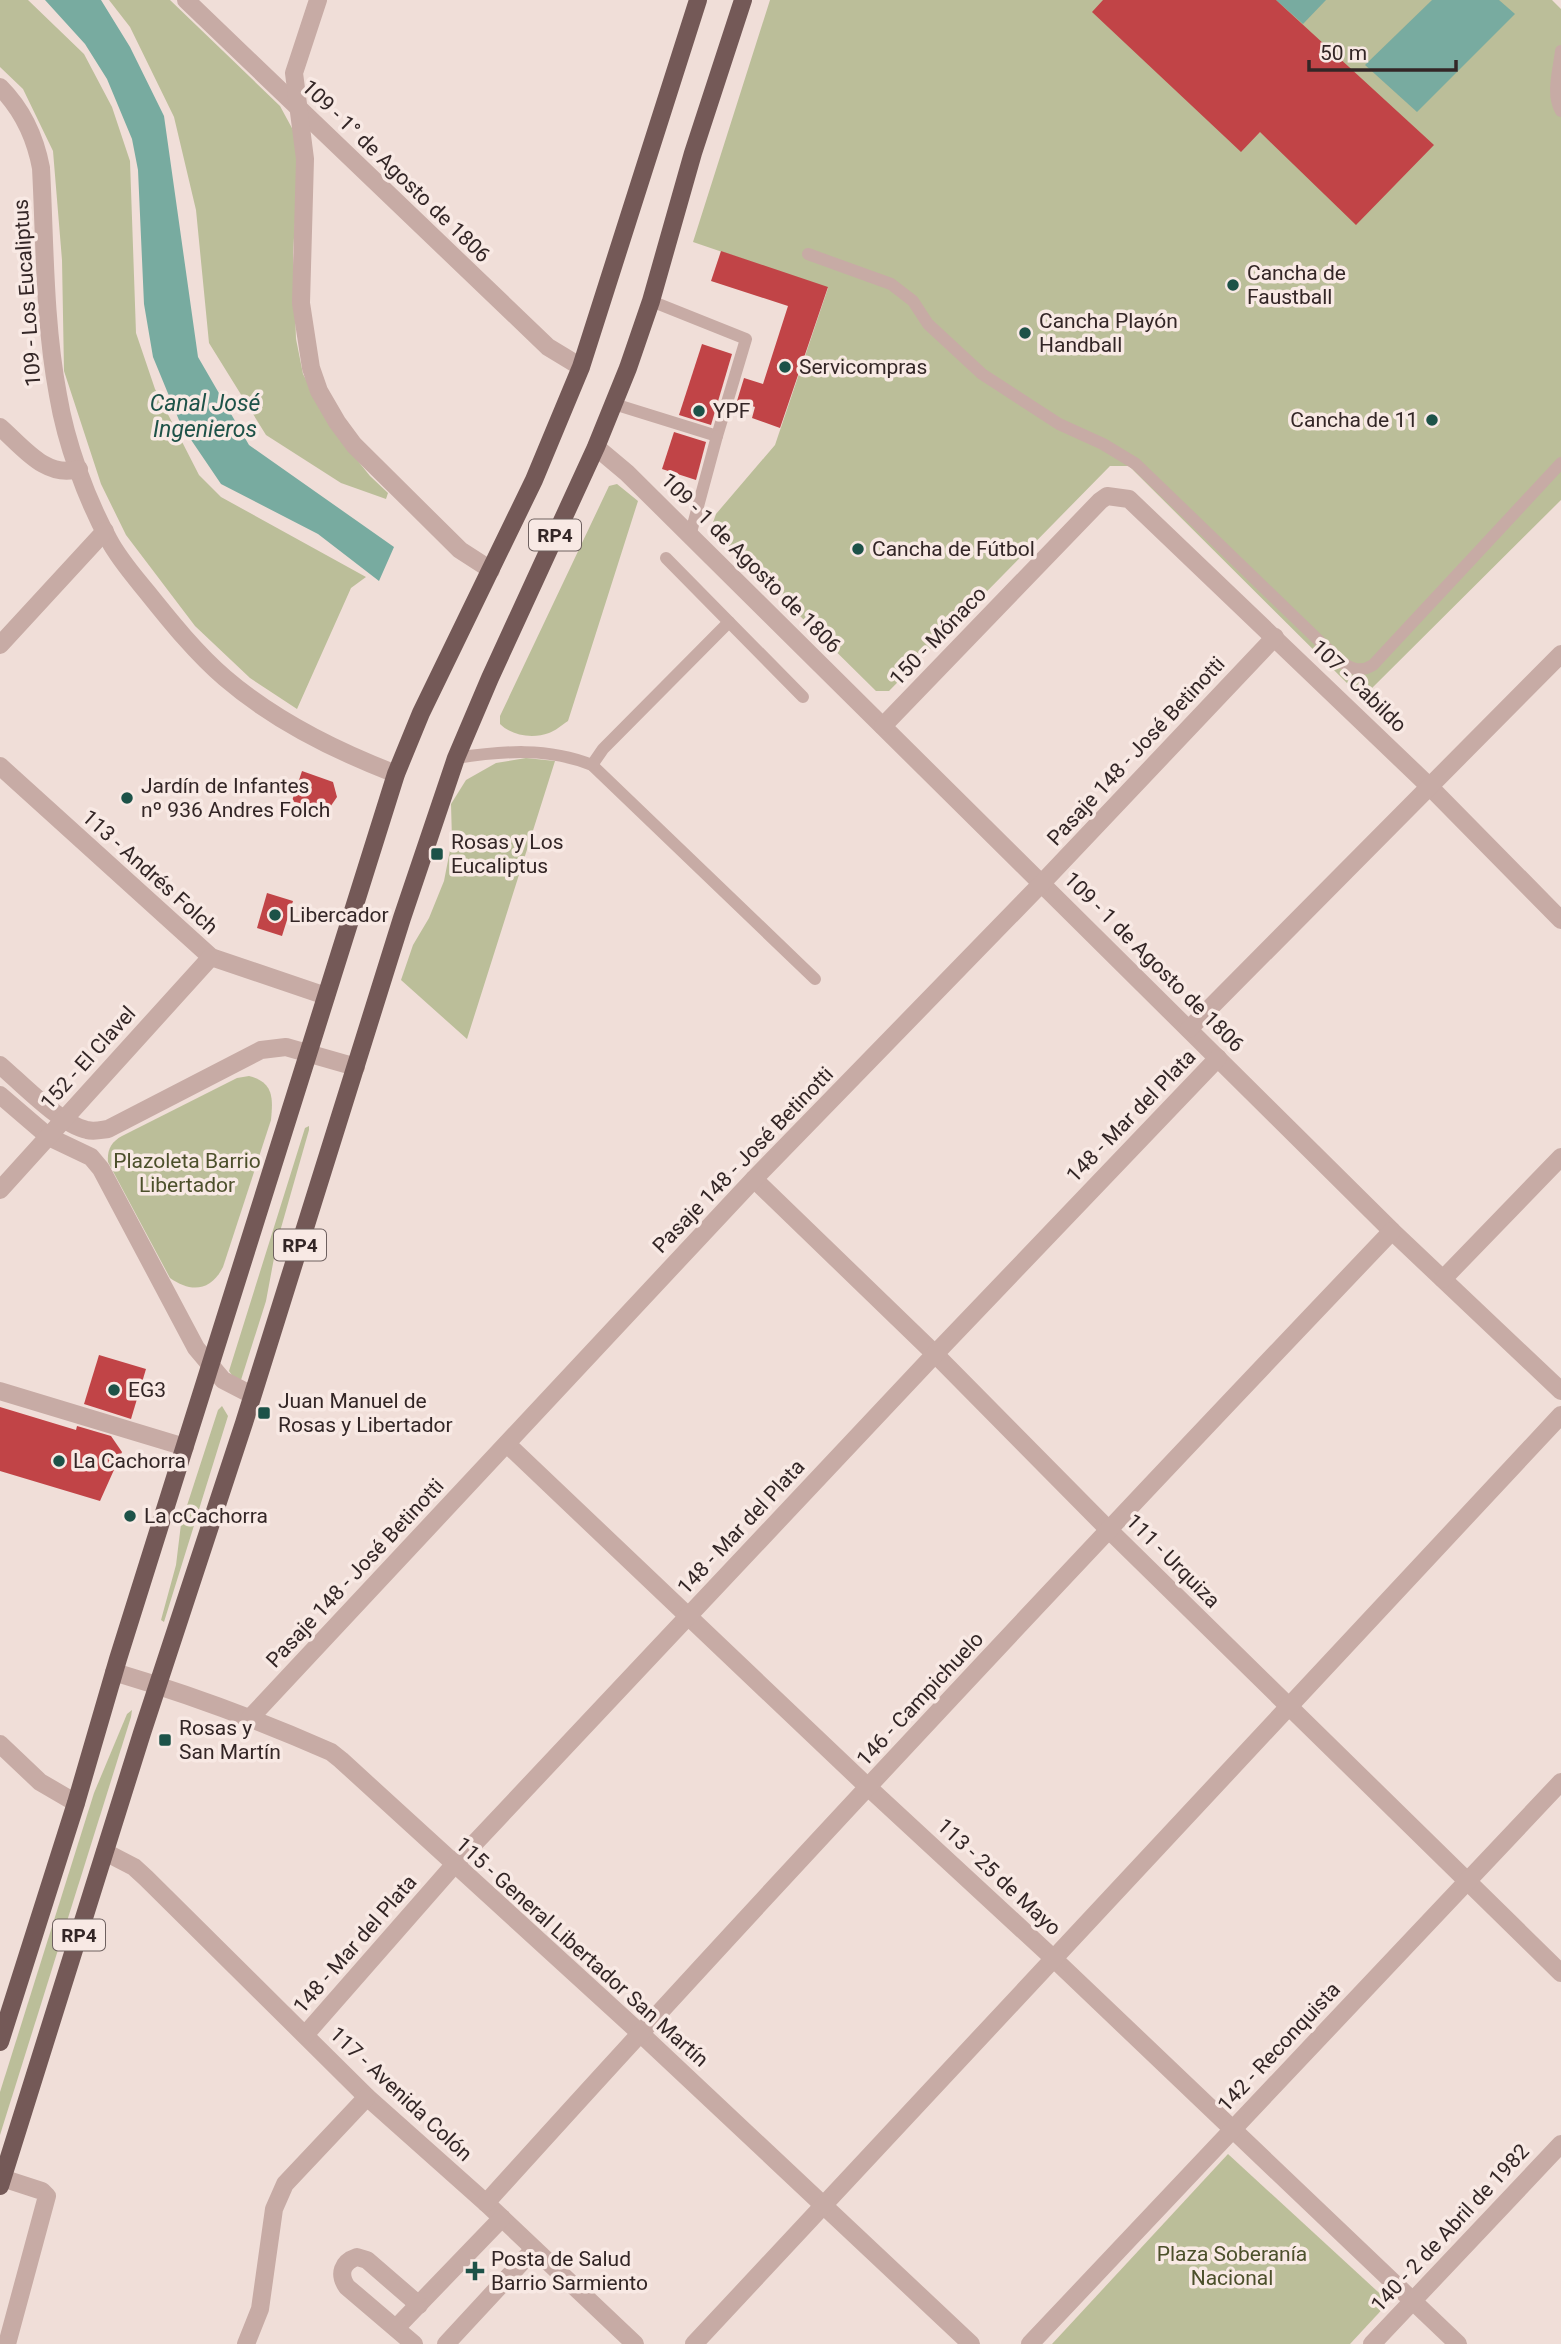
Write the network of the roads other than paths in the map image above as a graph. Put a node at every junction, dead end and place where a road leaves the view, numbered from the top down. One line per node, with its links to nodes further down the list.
1 (186, 0): 7 (street, 109 - 1° de Agosto de 1806)
2 (318, 0): 7 (street)
3 (698, 0): 11 (main road, RP4)
4 (743, 0): 10 (main road, RP4)
5 (1561, 51): 8 (lane)
6 (0, 87): 17 (street, 109 - Los Eucaliptus)
7 (298, 110): 11 (street, 109 - 1° de Agosto de 1806); 22 (street)
8 (1561, 111)
9 (808, 254): 16 (lane)
10 (651, 301): 12 (main road, RP4); 14 (lane)
11 (581, 367): 22 (main road, RP4)
12 (614, 404): 14 (lane); 15 (main road, RP4)
13 (0, 427): 17 (street)
14 (717, 436): 20 (lane)
15 (596, 447): 20 (street, 109 - 1 de Agosto de 1806); 29 (main road, RP4)
16 (1561, 463)
17 (79, 468): 19 (street, 109 - Los Eucaliptus)
18 (1117, 496): 24 (street, 107 - Cabildo); 28 (street, 150 - Mónaco)
19 (105, 531): 25 (street); 32 (street, 109 - Los Eucaliptus)
20 (690, 536): 28 (street, 109 - 1 de Agosto de 1806)
21 (666, 558): 23 (lane)
22 (491, 570): 32 (main road, RP4)
23 (729, 622): 27 (lane); 30 (lane)
24 (1275, 637): 33 (street, 107 - Cabildo); 34 (street, Pasaje 148 - José Betinotti)
25 (0, 645)
26 (1561, 654): 33 (street, 148 - Mar del Plata)
27 (803, 697)
28 (883, 726): 34 (street, 109 - 1 de Agosto de 1806)
29 (456, 758): 30 (lane); 43 (main road, RP4)
30 (592, 765): 37 (lane)
31 (0, 766): 36 (street, 113 - Andrés Folch)
32 (397, 774): 38 (main road, RP4)
33 (1430, 787): 35 (street, 107 - Cabildo); 39 (street, 148 - Mar del Plata)
34 (1042, 883): 39 (street, 109 - 1 de Agosto de 1806); 48 (street, Pasaje 148 - José Betinotti)
35 (1561, 920)
36 (211, 957): 38 (street, 113 - Andrés Folch); 45 (street, 152 - El Clavel)
37 (815, 979)
38 (326, 996): 40 (main road, RP4)
39 (1189, 1029): 41 (street, 109 - 1 de Agosto de 1806)
40 (309, 1052): 43 (street); 45 (street); 53 (main road, RP4)
41 (1218, 1058): 50 (street, 109 - 1 de Agosto de 1806); 52 (street, 148 - Mar del Plata)
42 (0, 1065): 45 (street)
43 (356, 1067): 56 (main road, RP4)
44 (0, 1095): 46 (street)
45 (64, 1118): 46 (street, 152 - El Clavel)
46 (49, 1137): 49 (street, 152 - El Clavel); 53 (street)
47 (1561, 1157): 51 (street)
48 (754, 1179): 52 (street, 111 - Urquiza); 58 (street, Pasaje 148 - José Betinotti)
49 (0, 1190)
50 (1392, 1231): 51 (street, 109 - 1 de Agosto de 1806); 60 (street, 146 - Campichuelo)
51 (1443, 1279): 55 (street, 109 - 1 de Agosto de 1806)
52 (935, 1354): 60 (street, 111 - Urquiza); 61 (street, 148 - Mar del Plata)
53 (210, 1367): 56 (street); 59 (main road, RP4)
54 (0, 1391): 59 (street)
55 (1561, 1391)
56 (252, 1395): 63 (main road, RP4)
57 (1561, 1415): 64 (street)
58 (507, 1444): 61 (street, 113 - 25 de Mayo); 65 (street, Pasaje 148 - José Betinotti)
59 (185, 1447): 62 (main road, RP4)
60 (1108, 1529): 64 (street, 111 - Urquiza); 68 (street, 146 - Campichuelo)
61 (689, 1616): 68 (street, 113 - 25 de Mayo); 71 (street, 148 - Mar del Plata)
62 (114, 1672): 63 (street, 115 - General Libertador San Martín); 69 (main road, RP4)
63 (158, 1685): 65 (street, 115 - General Libertador San Martín); 70 (main road, RP4)
64 (1288, 1707): 72 (street, 111 - Urquiza); 73 (street)
65 (250, 1718): 71 (street, 115 - General Libertador San Martín)
66 (0, 1744): 69 (street)
67 (1561, 1782): 72 (street, 142 - Reconquista)
68 (869, 1788): 73 (street, 113 - 25 de Mayo); 75 (street, 146 - Campichuelo)
69 (76, 1803): 77 (main road, RP4)
70 (105, 1852): 76 (street, 117 - Avenida Colón); 81 (main road, RP4)
71 (454, 1866): 75 (street, 115 - General Libertador San Martín); 76 (street, 148 - Mar del Plata)
72 (1468, 1880): 74 (street, 111 - Urquiza); 79 (street, 142 - Reconquista)
73 (1053, 1958): 79 (street, 113 - 25 de Mayo); 83 (street)
74 (1561, 1973)
75 (639, 2033): 82 (street, 146 - Campichuelo); 83 (street, 115 - General Libertador San Martín)
76 (304, 2035): 78 (street, 117 - Avenida Colón)
77 (0, 2042)
78 (367, 2097): 82 (street, 117 - Avenida Colón); 90 (street)
79 (1233, 2128): 86 (street, 113 - 25 de Mayo); 96 (street, 142 - Reconquista)
80 (1561, 2144): 86 (street, 140 - 2 de Abril de 1982)
81 (1, 2182): 89 (street)
82 (486, 2203): 84 (street, 117 - Avenida Colón)
83 (822, 2206): 94 (street); 95 (street, 115 - General Libertador San Martín)
84 (502, 2218): 85 (street, 117 - Avenida Colón); 87 (street)
85 (534, 2249): 92 (street); 93 (street, 117 - Avenida Colón)
86 (1412, 2302): 97 (street, 140 - 2 de Abril de 1982); 98 (street, 113 - 25 de Mayo)
87 (419, 2305): 88 (street); 88 (street)
88 (397, 2328): 91 (street)
89 (7, 2344)
90 (246, 2344)
91 (414, 2344)
92 (446, 2344)
93 (635, 2344)
94 (694, 2344)
95 (971, 2344)
96 (1030, 2344)
97 (1372, 2344)
98 (1458, 2344)

